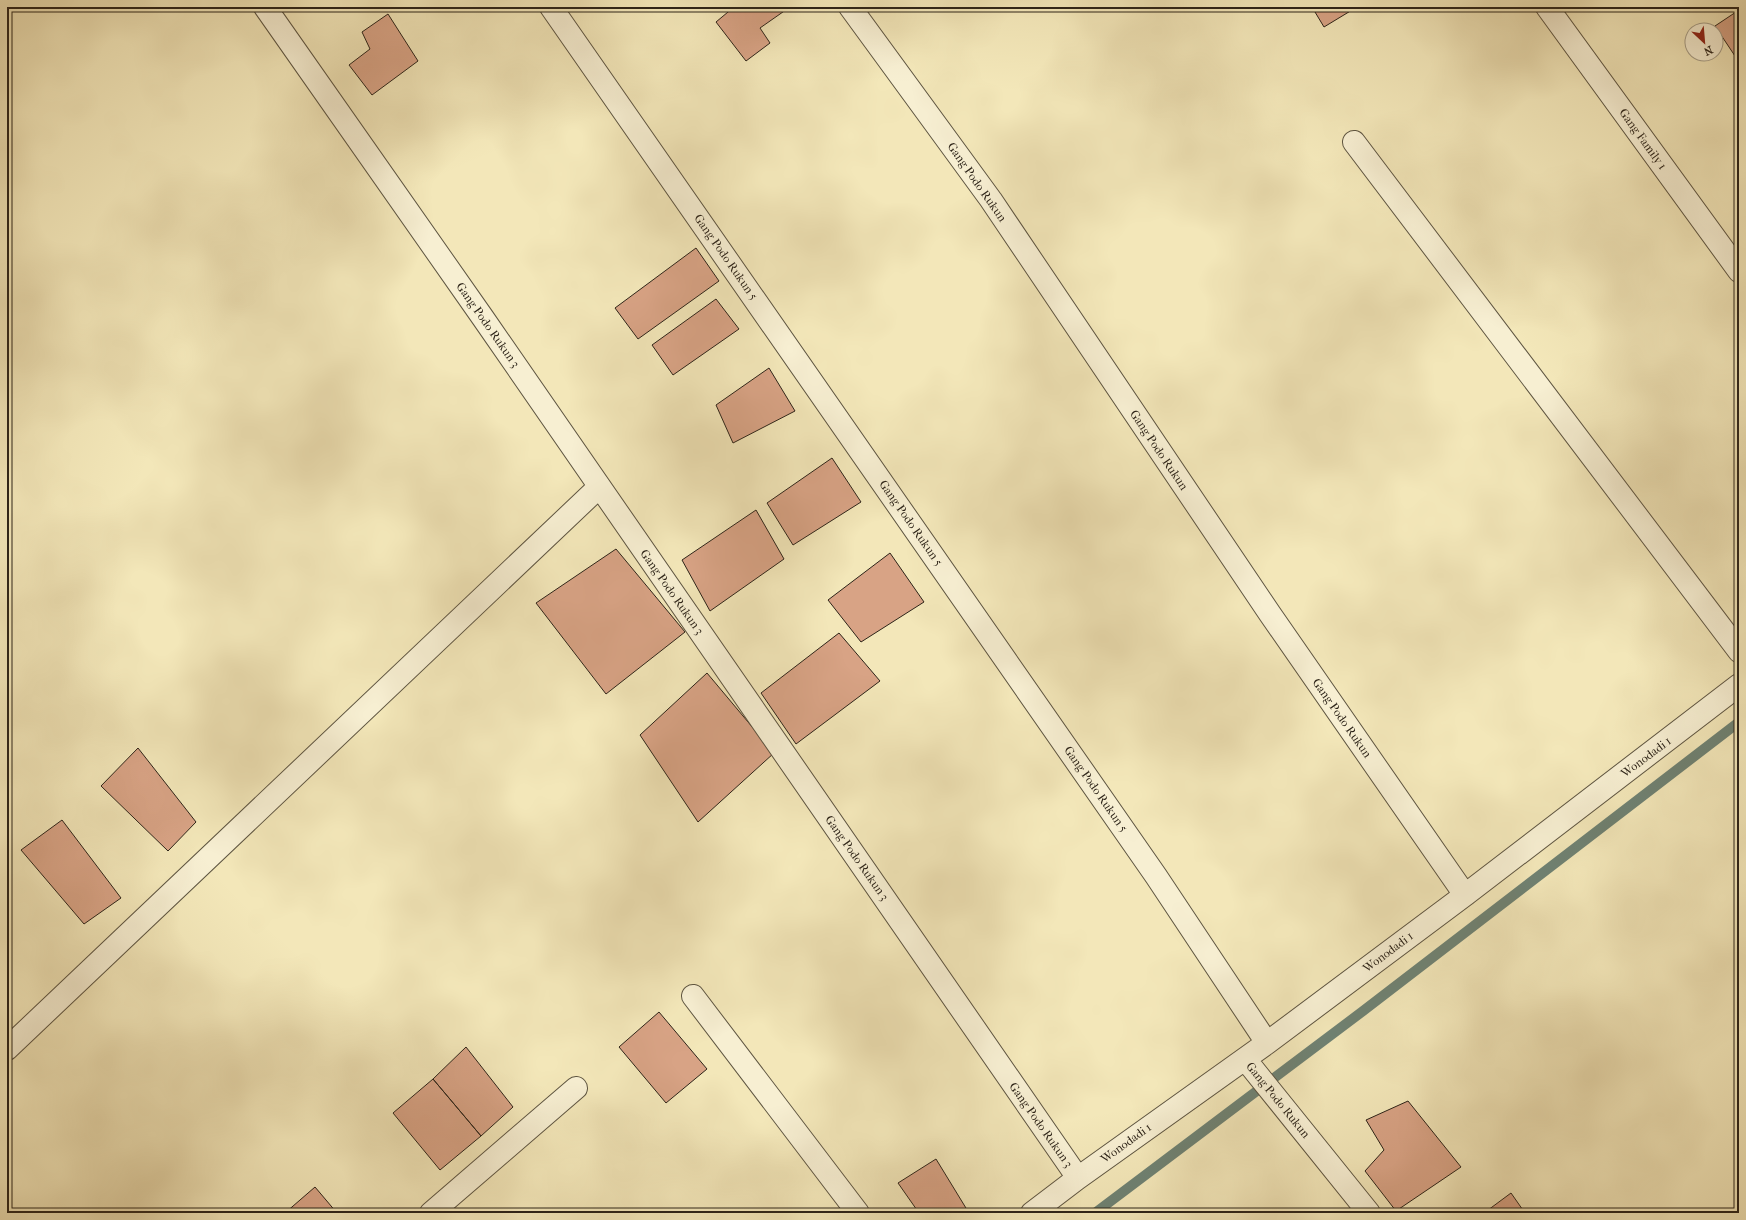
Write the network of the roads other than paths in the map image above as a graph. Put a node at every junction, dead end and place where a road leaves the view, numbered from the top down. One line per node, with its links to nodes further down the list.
1 (265, 7): 7 (street, Gang Podo Rukun 3)
2 (551, 7): 12 (street, Gang Podo Rukun 5)
3 (850, 7): 10 (street, Gang Podo Rukun)
4 (1547, 7): 6 (street, Gang Family 1)
5 (1354, 142): 8 (street)
6 (1739, 271)
7 (599, 487): 13 (street); 16 (street, Gang Podo Rukun 3)
8 (1739, 651)
9 (1734, 696): 10 (street, Wonodadi 1)
10 (1465, 895): 12 (street, Wonodadi 1)
11 (694, 996): 18 (street)
12 (1267, 1043): 14 (street, Wonodadi 1)
13 (7, 1049)
14 (1245, 1060): 16 (street, Wonodadi 1); 20 (street, Gang Podo Rukun)
15 (576, 1088): 17 (street)
16 (1078, 1178): 19 (street, Wonodadi 1)
17 (431, 1213)
18 (858, 1213)
19 (1032, 1213)
20 (1369, 1213)

